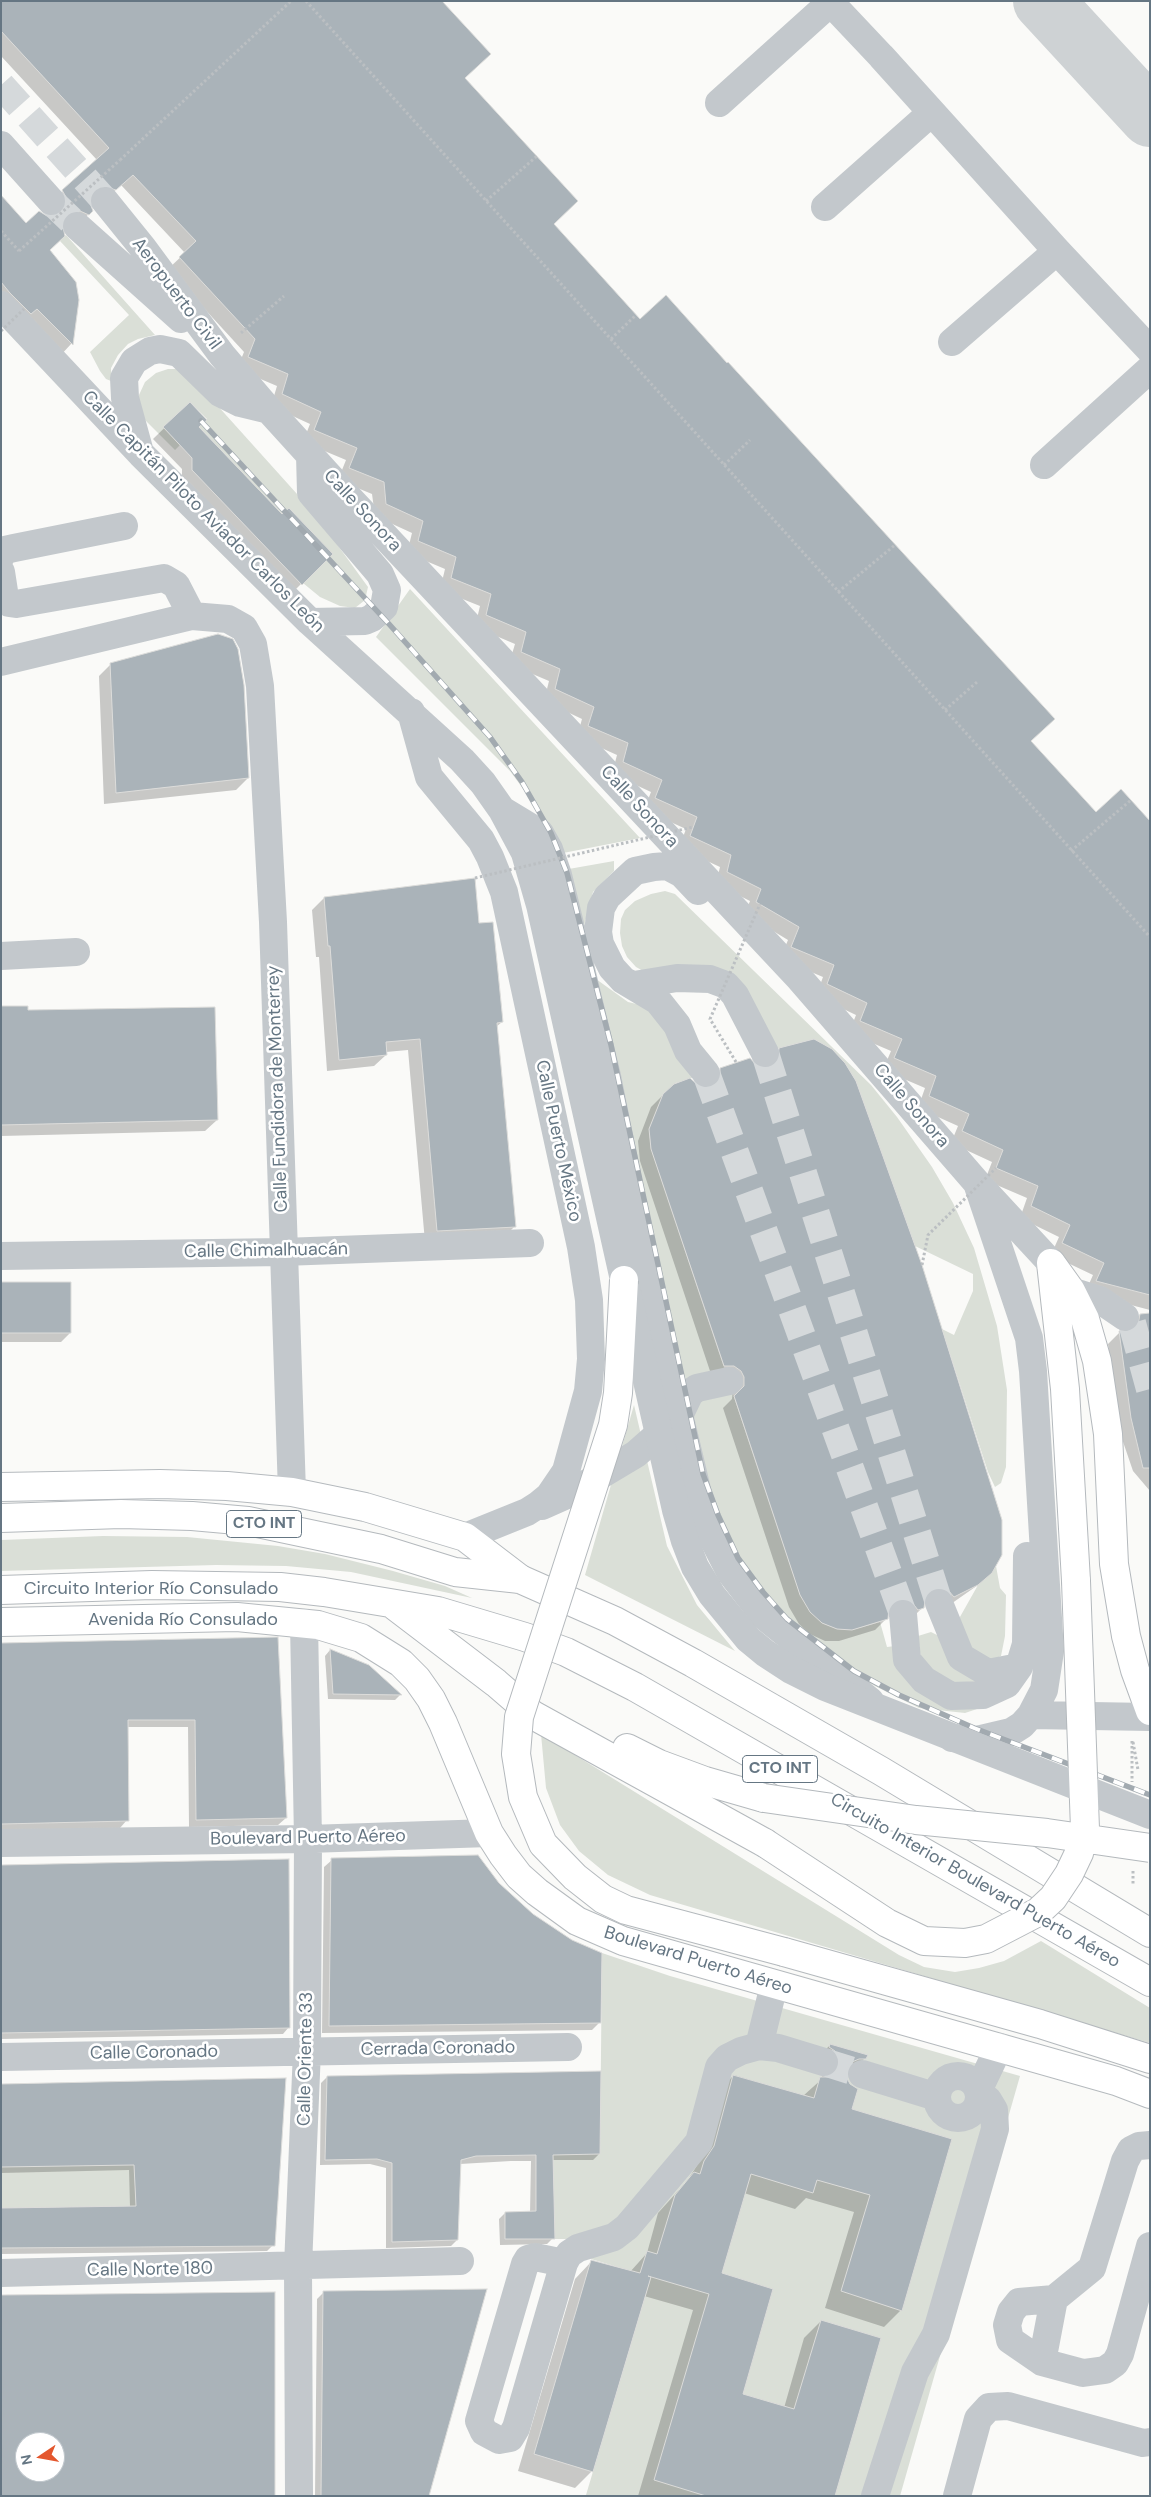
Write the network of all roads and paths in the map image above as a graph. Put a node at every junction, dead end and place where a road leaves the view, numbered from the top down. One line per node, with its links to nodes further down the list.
1 (291, 1): 13 (path, bridge)
2 (306, 1): 10 (path)
3 (829, 2): 4 (street); 5 (street)
4 (719, 103)
5 (931, 113): 11 (street); 14 (street)
6 (1, 145): 8 (street)
7 (537, 156): 10 (path)
8 (51, 200)
9 (104, 201): 23 (street, Aeropuerto Civil)
10 (486, 201): 20 (path)
11 (825, 207)
12 (76, 226): 23 (street, Aeropuerto Civil)
13 (1, 231)
14 (1057, 251): 21 (street); 22 (street)
15 (284, 296): 19 (path)
16 (13, 307): 18 (path, bridge); 27 (street, Calle Capitán Piloto Aviador Carlos León)
17 (636, 315): 20 (path)
18 (1, 331)
19 (241, 333)
20 (611, 340): 29 (path)
21 (952, 342)
22 (1150, 350)
23 (222, 355): 25 (street, Calle Sonora)
24 (1150, 369): 30 (street)
25 (269, 410): 27 (street); 28 (street, Calle Sonora)
26 (750, 440): 29 (path)
27 (141, 454): 37 (street, Calle Capitán Piloto Aviador Carlos León)
28 (310, 455): 37 (street); 52 (street, Calle Sonora)
29 (724, 465): 35 (path)
30 (1044, 465)
31 (124, 526): 33 (street)
32 (895, 545): 35 (path)
33 (1, 556)
34 (1, 572): 36 (street)
35 (838, 592): 40 (path)
36 (196, 616): 38 (street, Calle Fundidora de Monterrey); 59 (street, Calle Fundidora de Monterrey)
37 (310, 622): 41 (street, Calle Capitán Piloto Aviador Carlos León)
38 (1, 662)
39 (977, 682): 40 (path)
40 (945, 710): 45 (path)
41 (411, 712): 43 (street, Calle Capitán Piloto Aviador Carlos León); 71 (street, Calle Puerto México)
42 (1131, 800): 45 (path)
43 (502, 810): 51 (street); 63 (street, Calle Capitán Piloto Aviador Carlos León)
44 (693, 827): 46 (path, bridge)
45 (1072, 851): 48 (path)
46 (475, 878)
47 (760, 904): 55 (path, bridge)
48 (1150, 937)
49 (76, 952): 50 (street)
50 (1, 956)
51 (592, 959): 52 (street); 53 (street); 67 (street)
52 (800, 979): 57 (street, Calle Sonora)
53 (634, 985): 54 (street); 56 (street)
54 (765, 1053)
55 (736, 1062)
56 (706, 1073)
57 (987, 1175): 61 (street, Calle Sonora); 62 (path, bridge); 68 (street)
58 (530, 1243): 59 (street, Calle Chimalhuacán)
59 (283, 1252): 60 (street, Calle Chimalhuacán); 70 (street, Calle Fundidora de Monterrey)
60 (1, 1256)
61 (1051, 1263): 64 (main road); 82 (main road, bridge)
62 (922, 1265)
63 (624, 1280): 87 (street, Calle Capitán Piloto Aviador Carlos León, bridge); 100 (main road, bridge)
64 (1071, 1291): 65 (street); 83 (main road)
65 (1125, 1317)
66 (729, 1381): 67 (street)
67 (679, 1416): 71 (street); 84 (street)
68 (1038, 1464): 81 (street); 84 (street)
69 (1, 1487): 70 (main road, CTO INT)
70 (292, 1492): 73 (main road, CTO INT)
71 (527, 1512): 73 (street, Calle Puerto México)
72 (1, 1518): 74 (main road, CTO INT)
73 (465, 1537): 74 (main road, CTO INT)
74 (520, 1579): 92 (main road, CTO INT)
75 (1, 1590): 76 (main road, Circuito Interior Río Consulado / CTO INT)
76 (390, 1602): 82 (main road); 93 (main road, Circuito Interior Boulevard Puerto Aéreo / CTO INT)
77 (939, 1603): 81 (street)
78 (903, 1614): 81 (street)
79 (1, 1622): 80 (main road, Avenida Río Consulado)
80 (304, 1623): 88 (main road, Avenida Río Consulado); 89 (street, Calle Oriente 33)
81 (1019, 1667)
82 (496, 1683): 91 (main road, bridge)
83 (1150, 1711)
84 (1031, 1715): 85 (street)
85 (1141, 1724): 86 (path)
86 (1138, 1770)
87 (1150, 1814)
88 (489, 1833): 89 (street, Boulevard Puerto Aéreo); 94 (main road, Boulevard Puerto Aéreo)
89 (308, 1839): 90 (street, Boulevard Puerto Aéreo); 98 (street, Calle Oriente 33)
90 (1, 1843)
91 (1150, 1848)
92 (1150, 1933)
93 (1150, 1982)
94 (774, 1985): 95 (street); 97 (main road, Boulevard Puerto Aéreo)
95 (759, 2046): 101 (street); 111 (street)
96 (568, 2047): 98 (street, Cerrada Coronado)
97 (999, 2047): 103 (street); 104 (main road, Boulevard Puerto Aéreo)
98 (307, 2050): 99 (street, Calle Coronado); 112 (street, Calle Oriente 33)
99 (1, 2056)
100 (1150, 2059)
101 (824, 2062)
102 (862, 2074): 105 (street)
103 (978, 2093): 105 (street); 106 (street); 108 (street)
104 (1150, 2094)
105 (937, 2097): 106 (street)
106 (962, 2118): 108 (street)
107 (1150, 2145): 114 (street)
108 (986, 2166): 118 (street)
109 (1150, 2246): 115 (street)
110 (460, 2261): 112 (street, Calle Norte 180)
111 (564, 2263): 111 (street)
112 (298, 2266): 113 (street, Calle Norte 180); 117 (street, Calle Oriente 33)
113 (1, 2273)
114 (1054, 2299): 115 (street); 115 (street)
115 (1042, 2362)
116 (1150, 2442): 119 (street)
117 (299, 2496)
118 (875, 2496)
119 (957, 2496)

